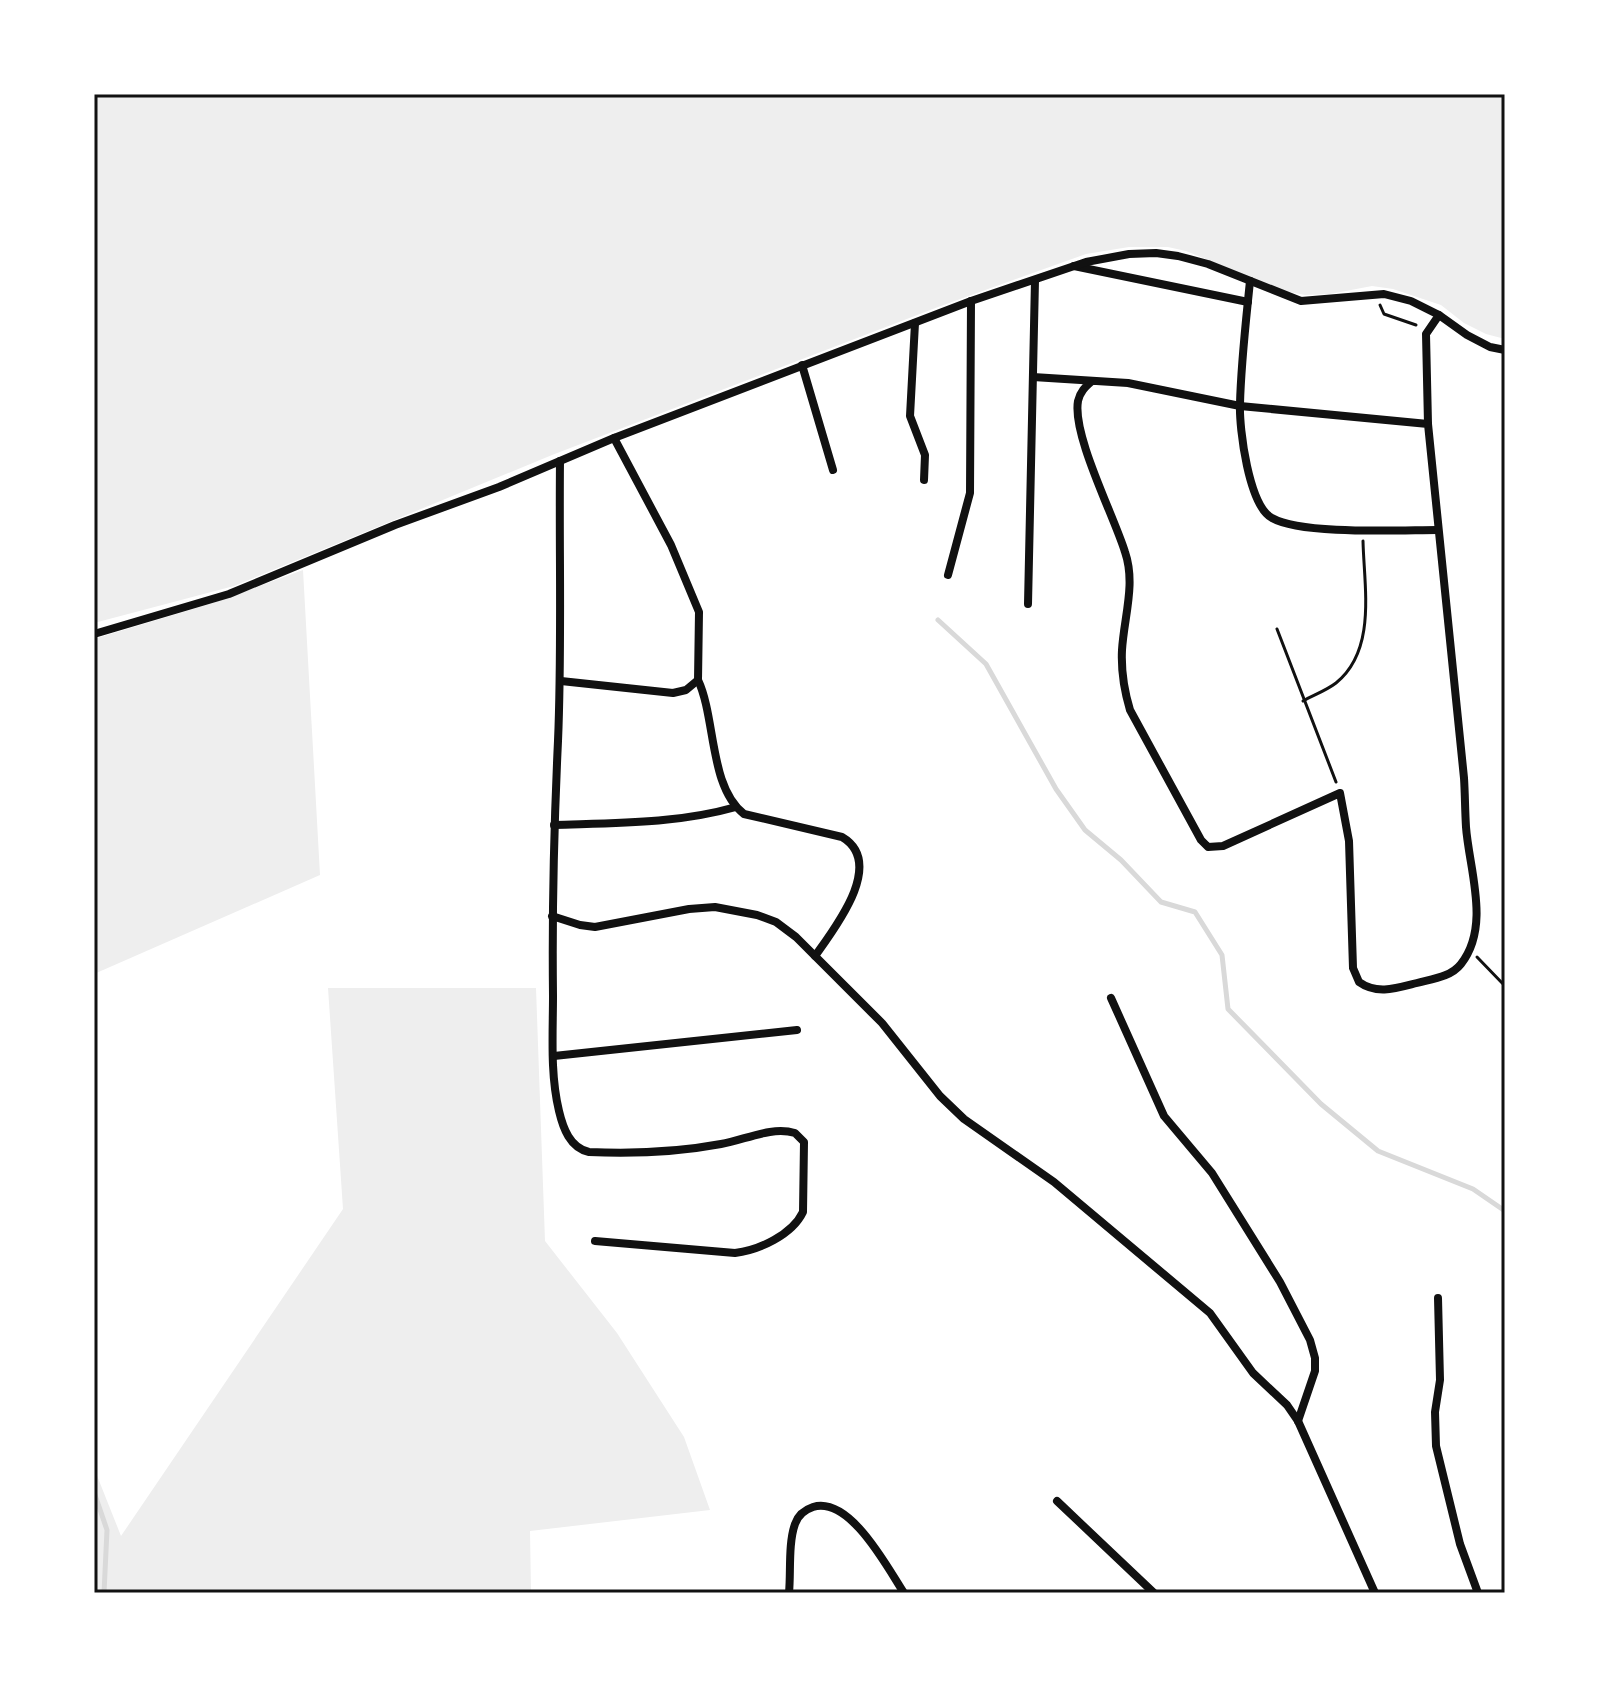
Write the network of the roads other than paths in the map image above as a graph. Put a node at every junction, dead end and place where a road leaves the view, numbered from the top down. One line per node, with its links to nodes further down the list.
1 (1073, 266): 2 (street); 3 (street); 5 (street)
2 (1035, 280): 4 (street); 10 (street)
3 (1250, 281): 5 (street); 6 (street)
4 (971, 301): 7 (street); 19 (street)
5 (1248, 302): 12 (street)
6 (1439, 315): 8 (street); 13 (street)
7 (915, 323): 9 (street); 17 (street)
8 (1505, 350)
9 (802, 365): 14 (street); 16 (street)
10 (1033, 377): 11 (street); 20 (street)
11 (1092, 381): 12 (street); 18 (street)
12 (1240, 406): 13 (street); 18 (street)
13 (1428, 424): 18 (street)
14 (614, 438): 15 (street); 22 (street)
15 (560, 461): 21 (street); 23 (street)
16 (833, 470)
17 (924, 480)
18 (1437, 530)
19 (948, 575)
20 (1028, 604)
21 (94, 634)
22 (698, 680): 23 (street); 24 (street)
23 (561, 681): 25 (street)
24 (736, 807): 25 (street); 27 (street)
25 (554, 825): 26 (street)
26 (552, 916): 27 (street); 30 (street)
27 (815, 956): 33 (street)
28 (1111, 998): 33 (street)
29 (797, 1030): 30 (street)
30 (554, 1056): 31 (street)
31 (595, 1241)
32 (1438, 1298): 40 (street)
33 (1298, 1421): 35 (street)
34 (1057, 1501): 38 (street)
35 (1375, 1591): 39 (street)
36 (789, 1593): 37 (street)
37 (904, 1593)
38 (1154, 1593)
39 (1364, 1593)
40 (1478, 1593)

